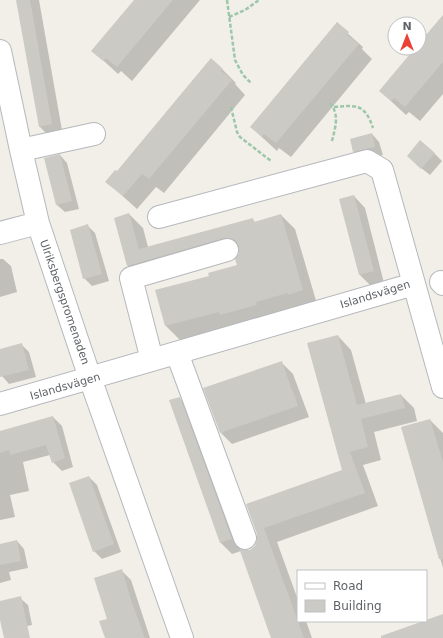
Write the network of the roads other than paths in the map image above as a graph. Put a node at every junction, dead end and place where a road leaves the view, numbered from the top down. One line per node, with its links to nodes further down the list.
1 (0, 51): 3 (street, Ulriksbergspromenaden)
2 (94, 134): 3 (street)
3 (21, 150): 5 (street, Ulriksbergspromenaden)
4 (159, 217): 8 (street, Islandsvägen)
5 (38, 223): 6 (street); 11 (street, Ulriksbergspromenaden)
6 (0, 233)
7 (227, 250): 10 (street)
8 (414, 284): 9 (street, Islandsvägen); 12 (street)
9 (176, 353): 10 (street, Islandsvägen); 14 (street)
10 (152, 360): 11 (street, Islandsvägen)
11 (90, 378): 13 (street, Islandsvägen); 15 (street, Ulriksbergspromenaden)
12 (443, 387)
13 (0, 404)
14 (245, 538)
15 (182, 638)

